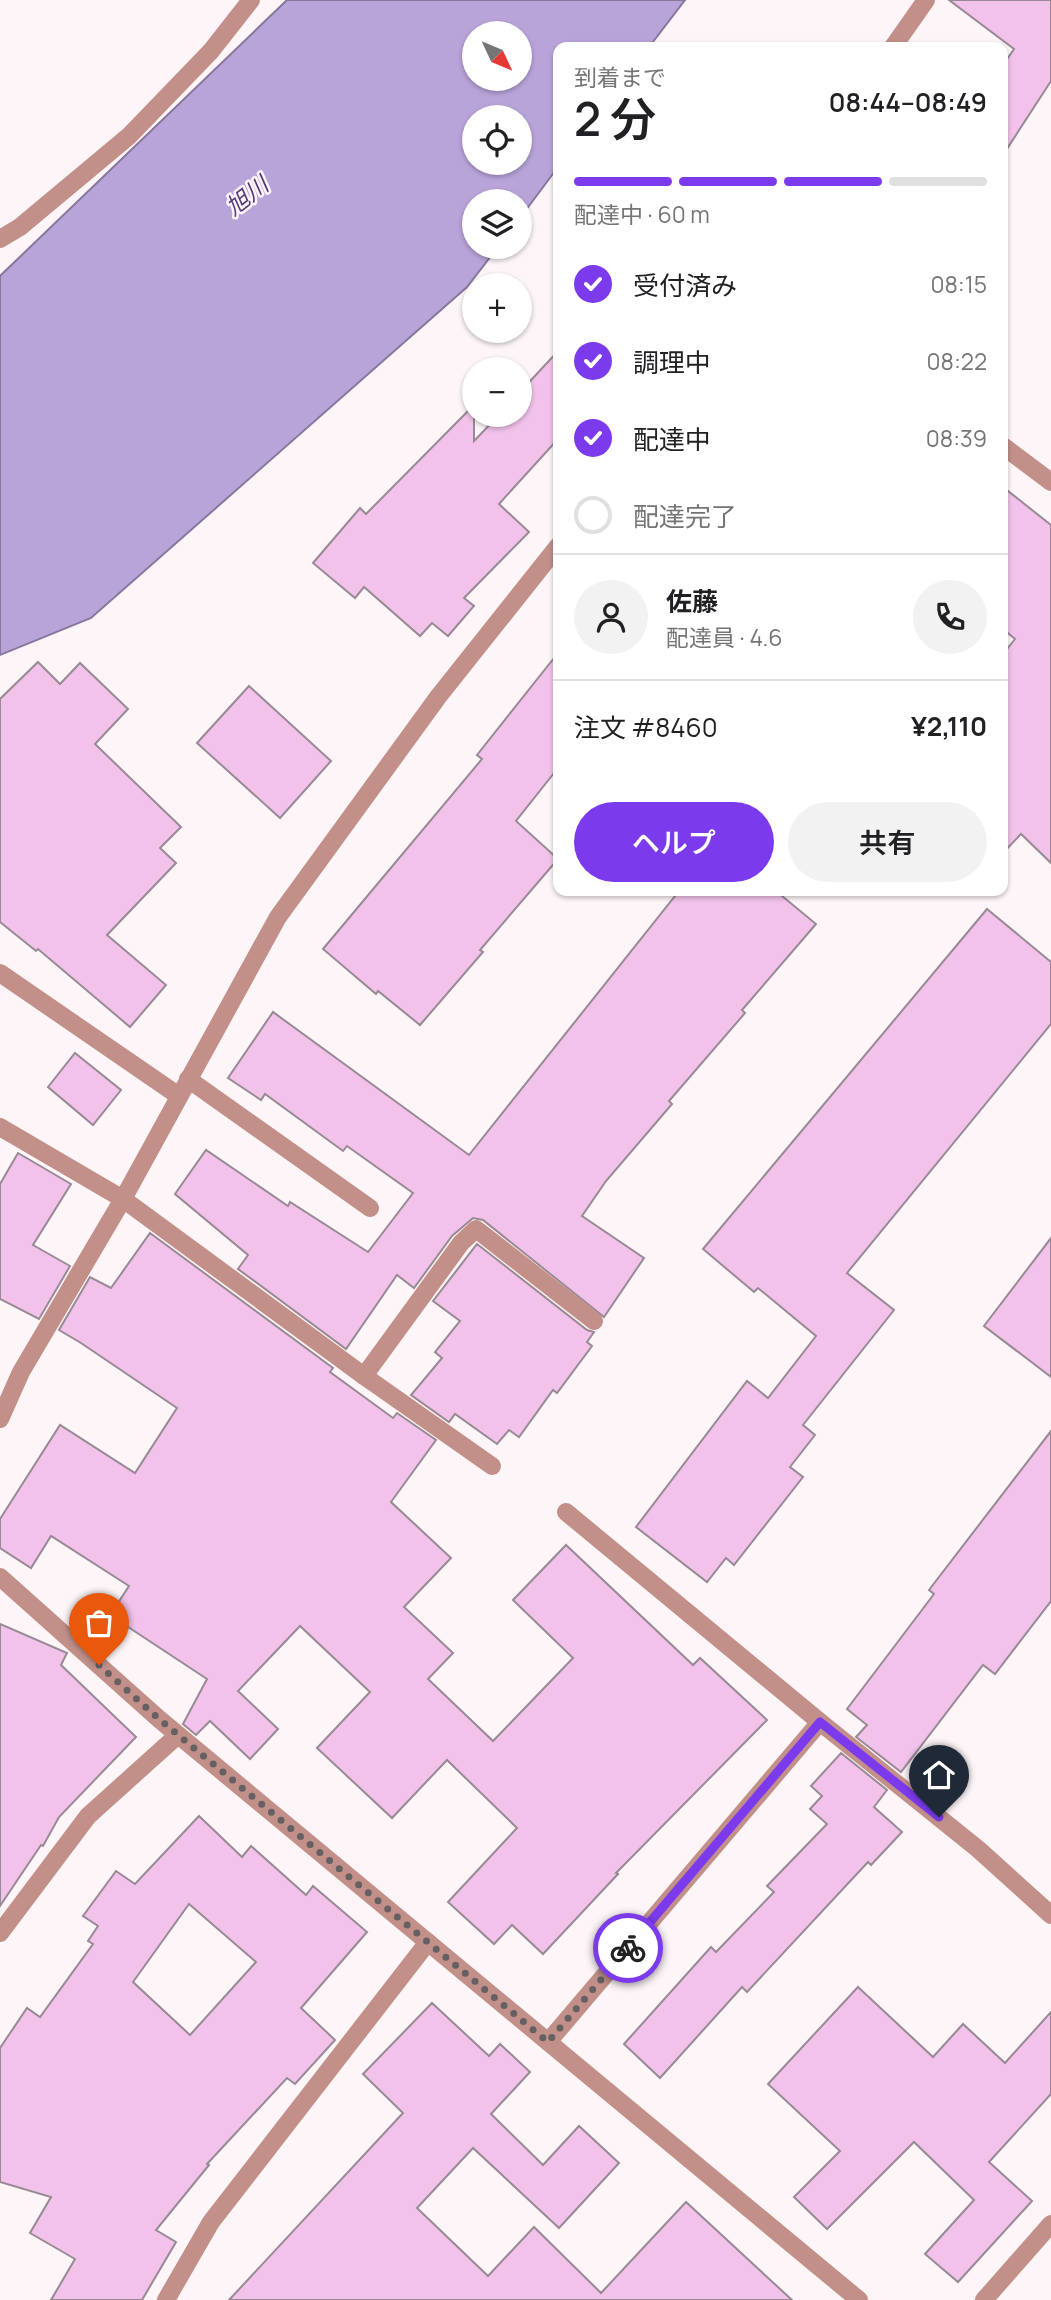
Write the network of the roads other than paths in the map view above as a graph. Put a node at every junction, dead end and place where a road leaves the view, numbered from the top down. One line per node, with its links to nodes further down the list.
1 (251, 0): 4 (street)
2 (926, 0): 3 (street)
3 (897, 42)
4 (0, 240)
5 (1008, 450): 6 (street)
6 (1051, 482)
7 (553, 552): 9 (street)
8 (0, 973): 10 (street)
9 (188, 1079): 10 (street); 13 (street)
10 (179, 1096): 12 (street)
11 (0, 1127): 12 (street)
12 (123, 1199): 15 (street); 16 (street)
13 (370, 1208)
14 (594, 1321): 15 (street)
15 (364, 1376): 17 (street)
16 (0, 1419)
17 (492, 1466)
18 (566, 1512): 20 (street)
19 (0, 1577): 21 (street)
20 (820, 1722): 22 (street); 25 (street)
21 (178, 1735): 23 (street); 24 (street)
22 (1051, 1914)
23 (0, 1933)
24 (428, 1942): 25 (street); 27 (street)
25 (548, 2042): 28 (street)
26 (1051, 2224): 29 (street)
27 (166, 2300)
28 (859, 2300)
29 (984, 2300)

